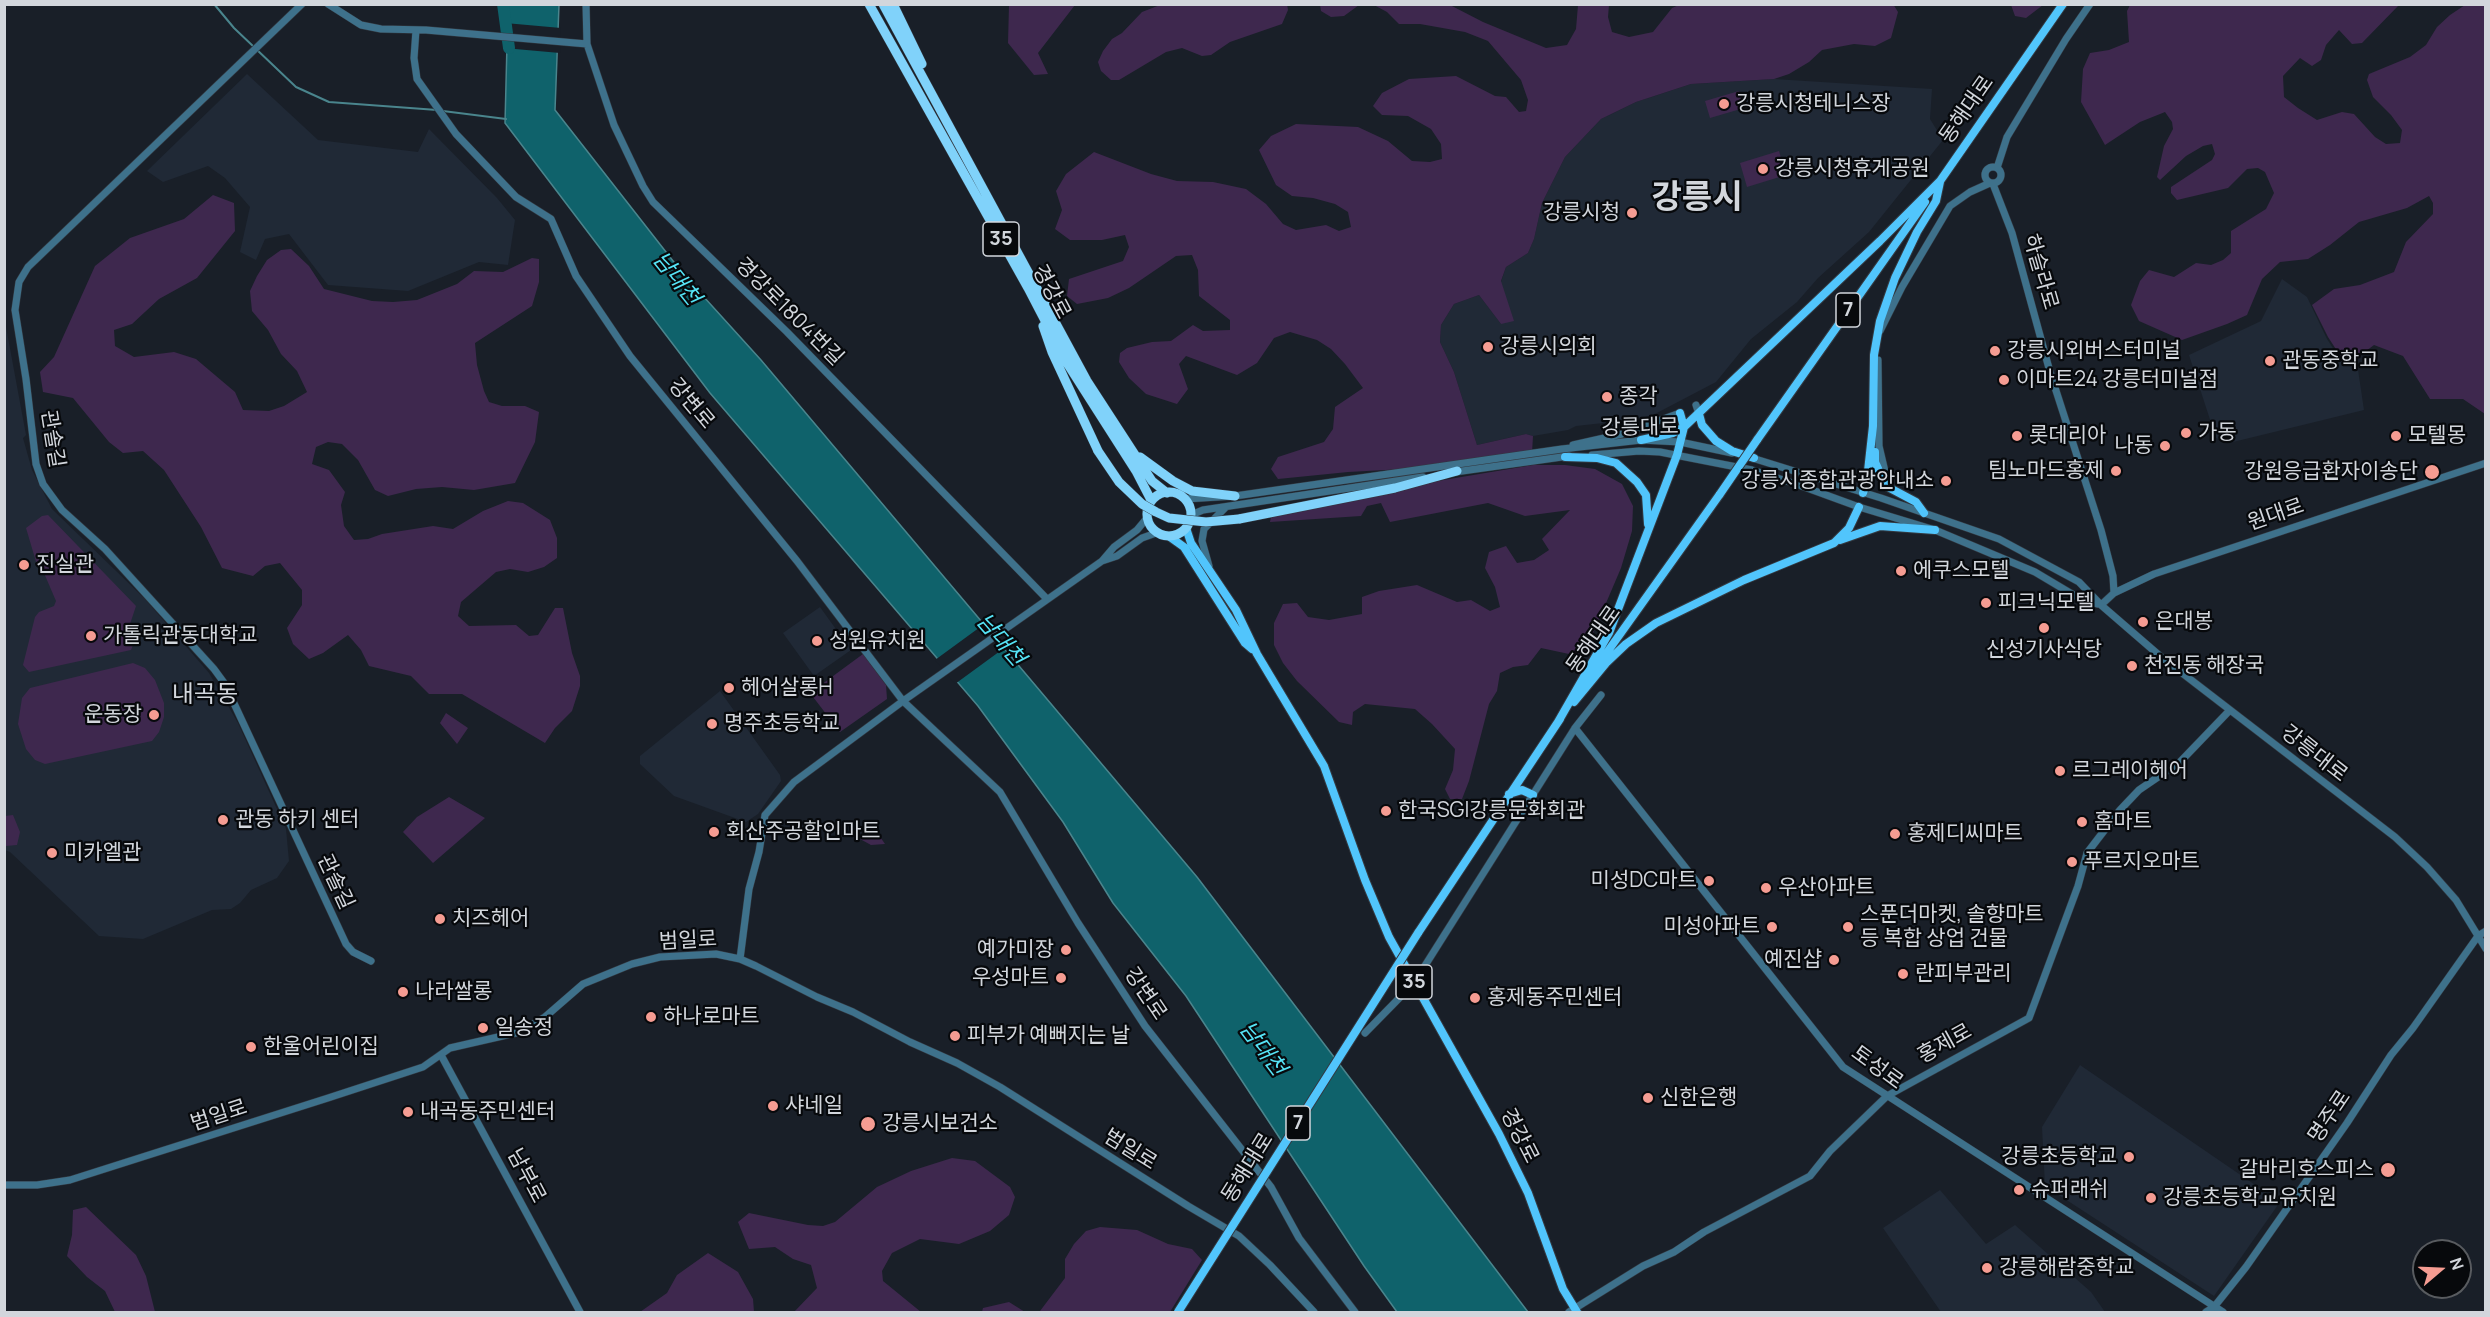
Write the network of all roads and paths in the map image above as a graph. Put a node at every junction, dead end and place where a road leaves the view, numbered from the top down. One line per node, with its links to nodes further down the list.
1 (302, 4): 65 (street, 관솔길)
2 (328, 4): 9 (street)
3 (586, 4): 10 (street, 경강로1804번길)
4 (869, 4): 15 (highway, 경강로 / 35)
5 (883, 4): 11 (highway, 경강로)
6 (893, 4): 11 (highway)
7 (2063, 4): 13 (main road, 동해대로 / 7)
8 (2090, 4): 12 (street)
9 (416, 30): 10 (street); 54 (street, 강변로)
10 (587, 44): 50 (street, 경강로1804번길)
11 (967, 159): 24 (highway, 경강로)
12 (1997, 168): 14 (street); 14 (street)
13 (1940, 181): 17 (main road); 18 (main road); 56 (main road, 동해대로 / 7, bridge)
14 (1991, 183): 16 (street); 49 (street, 하슬라로)
15 (1028, 288): 29 (highway, bridge); 35 (highway, 경강로 / 35)
16 (1879, 340): 17 (street); 30 (street)
17 (1874, 355): 20 (main road)
18 (1697, 410): 21 (main road); 27 (main road)
19 (1680, 413): 21 (main road); 25 (street)
20 (1874, 426): 30 (main road); 32 (main road)
21 (1684, 427): 22 (main road); 23 (main road)
22 (1641, 440): 23 (street, 강릉대로); 25 (street, 강릉대로)
23 (1680, 442): 26 (main road); 27 (street, 강릉대로)
24 (1133, 452): 31 (highway, 경강로); 33 (highway)
25 (1564, 453): 26 (street, 강릉대로); 29 (street, 강릉대로); 33 (street, 강릉대로); 44 (main road)
26 (1677, 455): 37 (street, 강릉대로); 44 (main road)
27 (1754, 458): 32 (street, 강릉대로)
28 (2486, 463): 49 (street, 원대로)
29 (1457, 471): 36 (street, 강릉대로)
30 (1889, 488): 38 (main road)
31 (1167, 492): 34 (highway); 35 (highway)
32 (1863, 493): 37 (street); 38 (street, 강릉대로)
33 (1235, 496): 34 (street, 강릉대로)
34 (1185, 499): 39 (highway)
35 (1151, 500): 40 (highway)
36 (1226, 507): 39 (street, 강릉대로); 48 (street)
37 (1859, 507): 42 (street, 강릉대로); 46 (main road)
38 (1924, 513): 51 (street, 강릉대로)
39 (1191, 515): 41 (highway)
40 (1147, 518): 43 (highway); 47 (street)
41 (1186, 528): 45 (highway); 48 (main road, 경강로 / 35)
42 (1935, 530): 46 (main road); 51 (street, 강릉대로)
43 (1156, 533): 45 (highway, 35); 47 (street)
44 (1647, 533): 57 (main road)
45 (1170, 537): 52 (main road, 경강로 / 35)
46 (1834, 543): 56 (main road)
47 (1102, 561): 50 (street)
48 (1210, 572): 52 (main road, 경강로 / 35)
49 (2114, 593): 51 (street, 원대로)
50 (1045, 600): 54 (street)
51 (2101, 605): 55 (street, 강릉대로)
52 (1257, 654): 66 (main road, 경강로 / 35)
53 (1601, 694): 58 (street)
54 (903, 701): 64 (street); 76 (street, 강변로)
55 (2230, 710): 62 (street, 강릉대로); 69 (street, 홍제로)
56 (1564, 713): 57 (main road, 동해대로 / 7)
57 (1558, 722): 59 (main road, 동해대로 / 7)
58 (1575, 728): 60 (street); 69 (street, 토성로)
59 (1509, 794): 60 (main road); 74 (main road, 동해대로 / 7, bridge)
60 (1533, 795): 66 (street)
61 (2486, 931): 62 (street)
62 (2478, 936): 63 (street, 강릉대로); 71 (street, 명주로)
63 (2486, 950)
64 (740, 959): 68 (street, 범일로); 75 (street, 범일로)
65 (371, 961)
66 (1414, 982): 67 (street); 72 (main road, 경강로 / 35)
67 (1365, 1034)
68 (441, 1055): 70 (street, 범일로); 73 (street, 남부로)
69 (1887, 1096): 71 (street, 토성로); 72 (street, 홍제로)
70 (4, 1185)
71 (2214, 1307): 77 (street, 명주로); 78 (street, 토성로)
72 (1573, 1311)
73 (580, 1312)
74 (1178, 1312)
75 (1314, 1312)
76 (1355, 1312)
77 (2205, 1312)
78 (2223, 1312)

